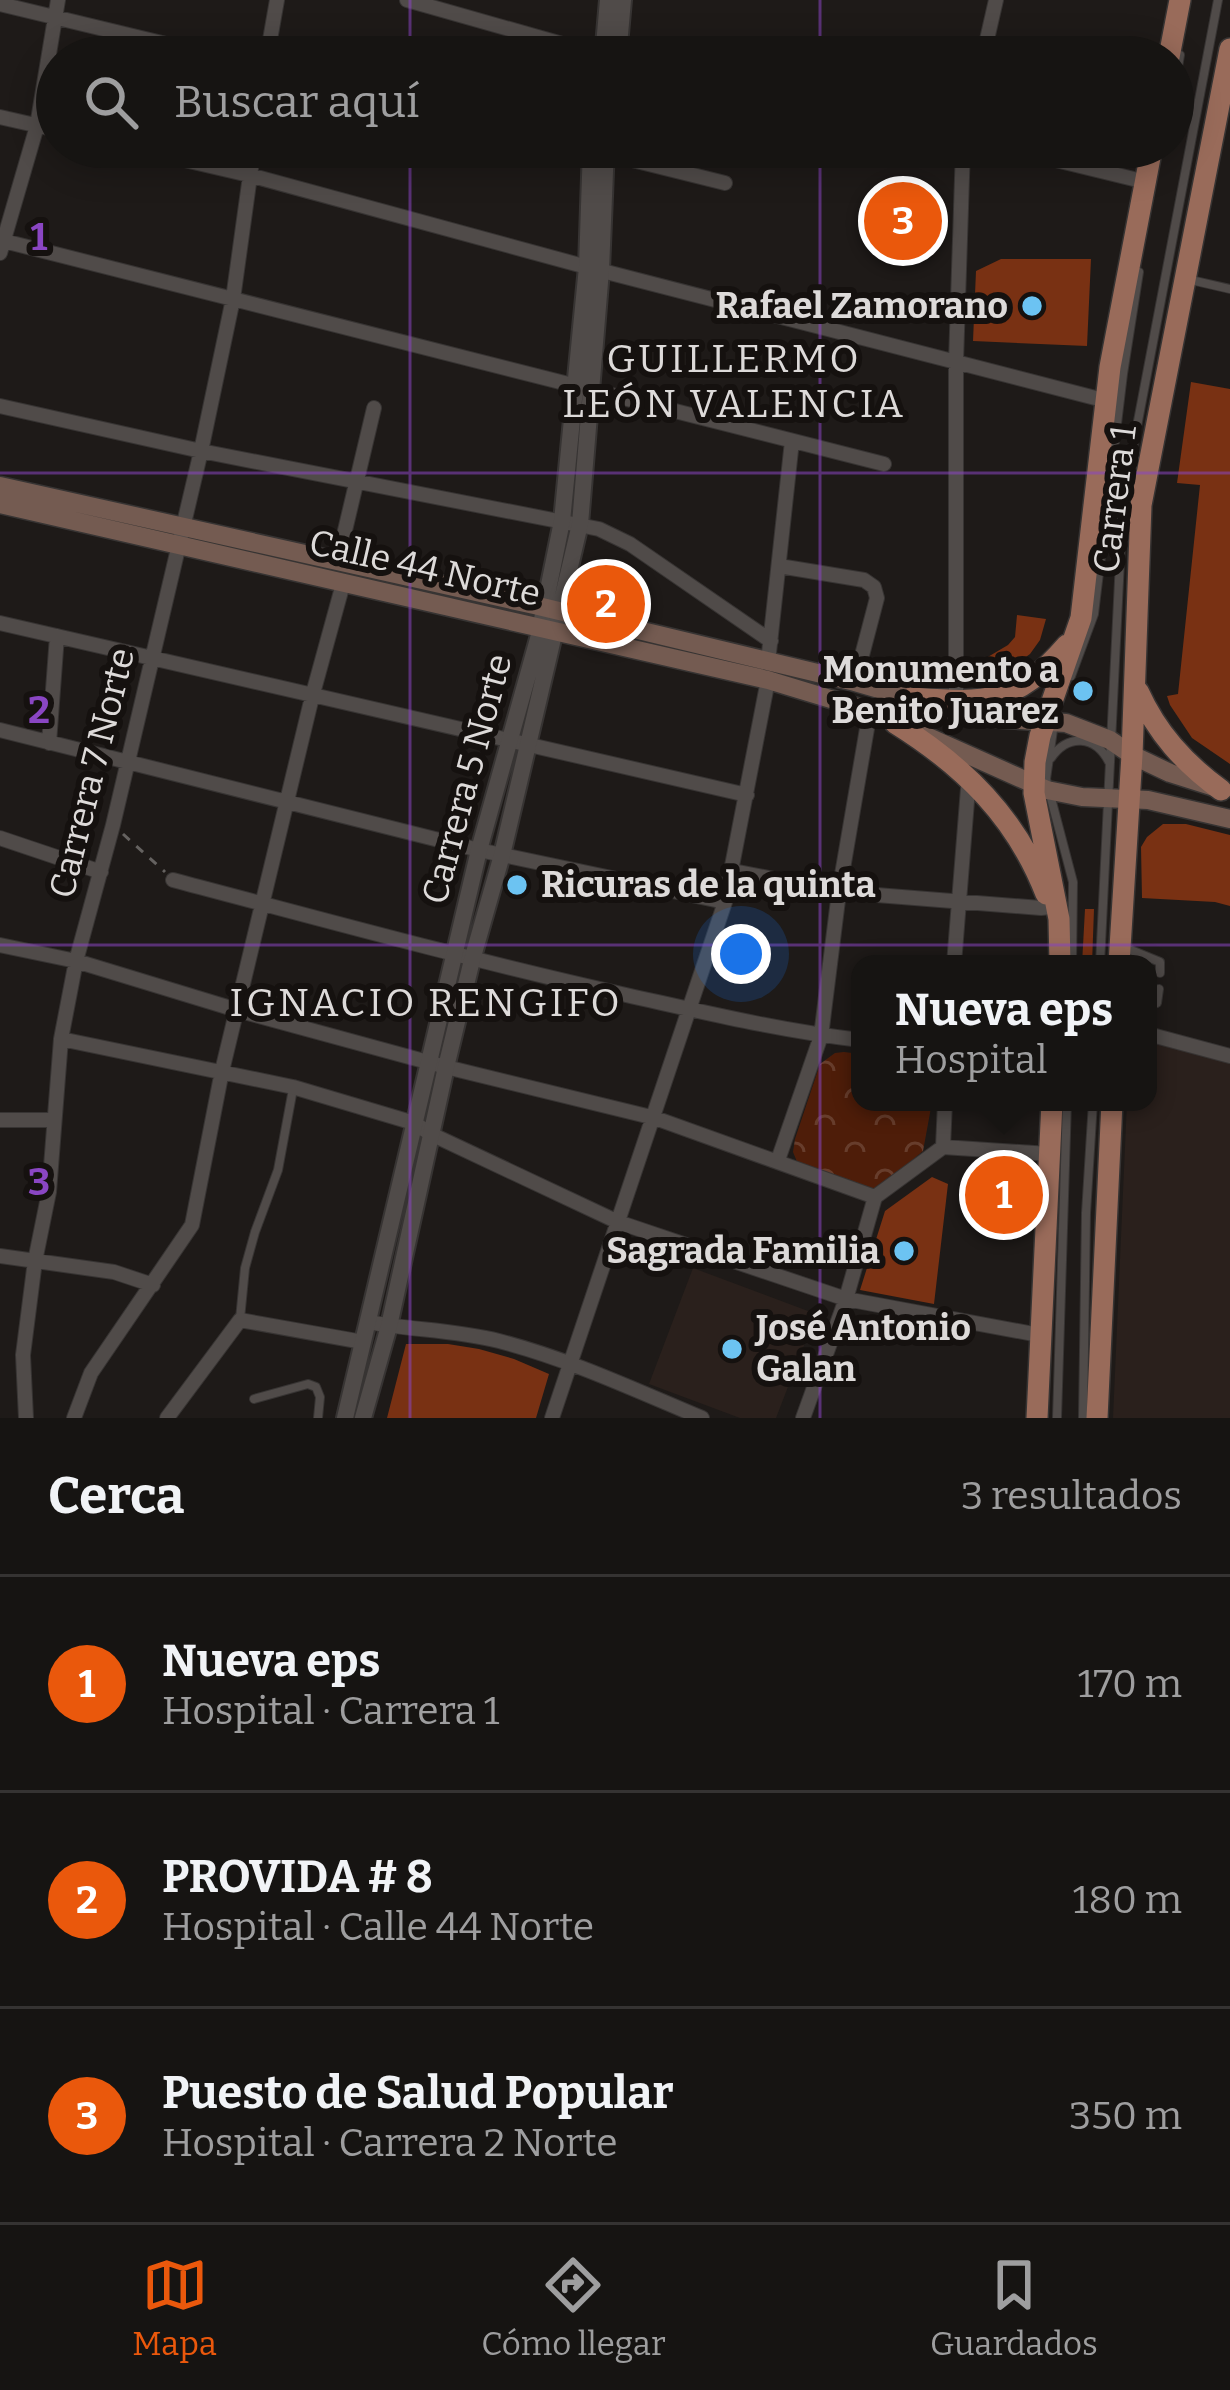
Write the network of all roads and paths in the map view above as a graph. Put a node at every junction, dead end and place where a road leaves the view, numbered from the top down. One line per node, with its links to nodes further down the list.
1 (277, 0): 11 (street)
2 (407, 0): 12 (street)
3 (608, 0): 13 (street)
4 (623, 0): 14 (street)
5 (996, 0): 15 (street)
6 (1184, 0): 16 (main road); 17 (lane)
7 (1218, 0): 21 (lane)
8 (0, 4): 9 (street)
9 (57, 8): 10 (street)
10 (150, 36)
11 (271, 36)
12 (531, 36)
13 (605, 36)
14 (620, 36)
15 (988, 36)
16 (1175, 36)
17 (1180, 36)
18 (1230, 49): 23 (main road, Carrera 1)
19 (0, 116): 20 (street)
20 (36, 125)
21 (1194, 126)
22 (36, 132): 36 (street)
23 (1223, 134): 38 (main road, Carrera 1)
24 (219, 168): 33 (street)
25 (250, 168): 33 (street, Carrera 7 Norte)
26 (595, 168): 37 (street, Carrera 5 Norte)
27 (667, 168): 35 (street)
28 (963, 168): 41 (street)
29 (1089, 168): 34 (street)
30 (1148, 168): 34 (main road, Carrera 1)
31 (1158, 168): 70 (lane)
32 (1186, 168): 73 (lane)
33 (249, 175): 37 (street); 40 (street, Carrera 7 Norte)
34 (1146, 182): 43 (main road, Carrera 1)
35 (724, 183)
36 (1, 245): 40 (street)
37 (594, 268): 41 (street); 42 (street, Carrera 5 Norte)
38 (1184, 278): 39 (lane); 65 (main road, Carrera 1)
39 (1230, 289)
40 (233, 299): 42 (street); 47 (street, Carrera 7 Norte)
41 (956, 362): 43 (street); 68 (street)
42 (584, 387): 46 (street); 52 (street, Carrera 5 Norte)
43 (1107, 401): 57 (main road, Carrera 1)
44 (0, 406): 47 (street)
45 (374, 408): 49 (street)
46 (792, 441): 48 (street); 55 (street)
47 (201, 451): 49 (street); 53 (street, Carrera 7 Norte)
48 (884, 464)
49 (356, 482): 52 (street); 54 (street)
50 (0, 486): 53 (main road, Calle 44 Norte)
51 (0, 504): 53 (main road, Calle 44 Norte)
52 (571, 523): 58 (street, Carrera 5 Norte); 61 (street)
53 (182, 534): 54 (main road, Calle 44 Norte); 56 (main road, Calle 44 Norte); 62 (street, Carrera 7 Norte)
54 (338, 560): 58 (main road, Calle 44 Norte)
55 (779, 566): 61 (street); 64 (street)
56 (343, 584): 58 (main road, Calle 44 Norte); 66 (street)
57 (1081, 618): 68 (main road); 70 (main road, Carrera 1)
58 (550, 619): 63 (main road, Calle 44 Norte); 75 (street, Carrera 5 Norte)
59 (0, 623): 60 (street)
60 (58, 636): 62 (street); 74 (street)
61 (771, 641): 63 (street)
62 (152, 658): 66 (street); 77 (street, Carrera 7 Norte)
63 (768, 671): 64 (main road, Calle 44 Norte); 69 (main road, Calle 44 Norte); 81 (street)
64 (855, 682): 67 (main road, Calle 44 Norte)
65 (1134, 683): 76 (main road, Carrera 1); 80 (main road)
66 (312, 697): 75 (street); 83 (street)
67 (911, 698): 68 (main road); 70 (main road, Calle 44 Norte)
68 (956, 701)
69 (870, 711): 71 (main road, Calle 44 Norte); 92 (street)
70 (1051, 720): 73 (main road, Calle 44 Norte); 79 (main road, Carrera 1)
71 (895, 723): 78 (main road); 79 (main road, Calle 44 Norte)
72 (0, 730): 74 (street)
73 (1110, 740): 76 (main road, Calle 44 Norte)
74 (49, 742): 77 (street)
75 (517, 742): 81 (street); 87 (street, Carrera 5 Norte); 88 (street, Carrera 5 Norte)
76 (1121, 759): 79 (lane); 80 (main road, Calle 44 Norte); 82 (main road, Carrera 1)
77 (126, 762): 83 (street); 85 (street, Carrera 7 Norte)
78 (969, 776): 94 (street); 96 (main road)
79 (1042, 785): 82 (main road, Calle 44 Norte); 97 (main road, Carrera 1); 101 (lane)
80 (1226, 791)
81 (747, 795): 89 (street)
82 (1118, 799): 84 (main road, Calle 44 Norte); 102 (lane); 103 (main road, Carrera 1)
83 (286, 804): 87 (street); 95 (street)
84 (1230, 819)
85 (112, 825): 90 (street, Carrera 7 Norte); 91 (path)
86 (0, 838): 90 (street)
87 (479, 850): 88 (street); 104 (street, Carrera 5 Norte)
88 (502, 855): 93 (street); 104 (street, Carrera 5 Norte)
89 (733, 871): 92 (street); 93 (street)
90 (101, 872): 105 (street, Carrera 7 Norte)
91 (173, 880): 95 (street)
92 (839, 892): 94 (street); 112 (street)
93 (725, 902): 111 (street)
94 (958, 902): 96 (street); 99 (street)
95 (263, 904): 104 (street); 110 (street)
96 (1052, 907): 97 (main road)
97 (1059, 935): 100 (main road, Carrera 1)
98 (0, 945): 105 (street)
99 (955, 955)
100 (1060, 955)
101 (1072, 955)
102 (1101, 955)
103 (1120, 955)
104 (464, 958): 111 (street); 117 (street, Carrera 5 Norte)
105 (76, 961): 110 (street); 114 (street, Carrera 7 Norte)
106 (1157, 961): 107 (lane)
107 (1160, 973)
108 (1159, 988): 109 (lane)
109 (1157, 1003)
110 (237, 1010): 117 (street); 118 (street)
111 (690, 1010): 112 (street); 125 (street)
112 (821, 1036): 115 (street); 132 (street)
113 (1157, 1036): 116 (street)
114 (61, 1039): 118 (street); 127 (street, Carrera 7 Norte)
115 (851, 1039)
116 (1230, 1056)
117 (437, 1064): 125 (street); 128 (street, Carrera 5 Norte); 129 (street, Carrera 5 Norte)
118 (222, 1071): 119 (street); 137 (street)
119 (293, 1088): 128 (street); 139 (lane)
120 (945, 1111): 130 (street)
121 (1051, 1111): 131 (main road)
122 (1067, 1111): 156 (lane)
123 (1092, 1111): 157 (lane)
124 (1112, 1111): 158 (main road)
125 (655, 1118): 132 (street); 134 (street)
126 (0, 1120): 127 (street)
127 (53, 1120): 136 (street, Carrera 7 Norte)
128 (414, 1123): 129 (street); 140 (street, Carrera 5 Norte)
129 (431, 1134): 134 (street); 141 (street, Carrera 5 Norte)
130 (943, 1147): 131 (street); 133 (street)
131 (1049, 1154): 142 (main road)
132 (778, 1160): 133 (street)
133 (874, 1197): 138 (street)
134 (618, 1222): 138 (street); 144 (street)
135 (0, 1256): 136 (street)
136 (35, 1261): 137 (street); 146 (street, Carrera 7 Norte)
137 (153, 1285): 147 (street)
138 (846, 1299): 142 (street); 154 (street)
139 (240, 1320): 143 (street); 148 (street)
140 (368, 1322): 141 (street); 143 (street, Carrera 5 Norte)
141 (389, 1326): 144 (street); 151 (street, Carrera 5 Norte)
142 (1039, 1334): 155 (main road)
143 (363, 1342): 150 (street, Carrera 5 Norte)
144 (571, 1363): 152 (street); 153 (street)
145 (254, 1400): 149 (lane)
146 (26, 1418)
147 (74, 1418)
148 (167, 1418)
149 (318, 1418)
150 (345, 1418)
151 (363, 1418)
152 (553, 1418)
153 (702, 1418)
154 (803, 1418)
155 (1037, 1418)
156 (1057, 1418)
157 (1083, 1418)
158 (1097, 1418)

